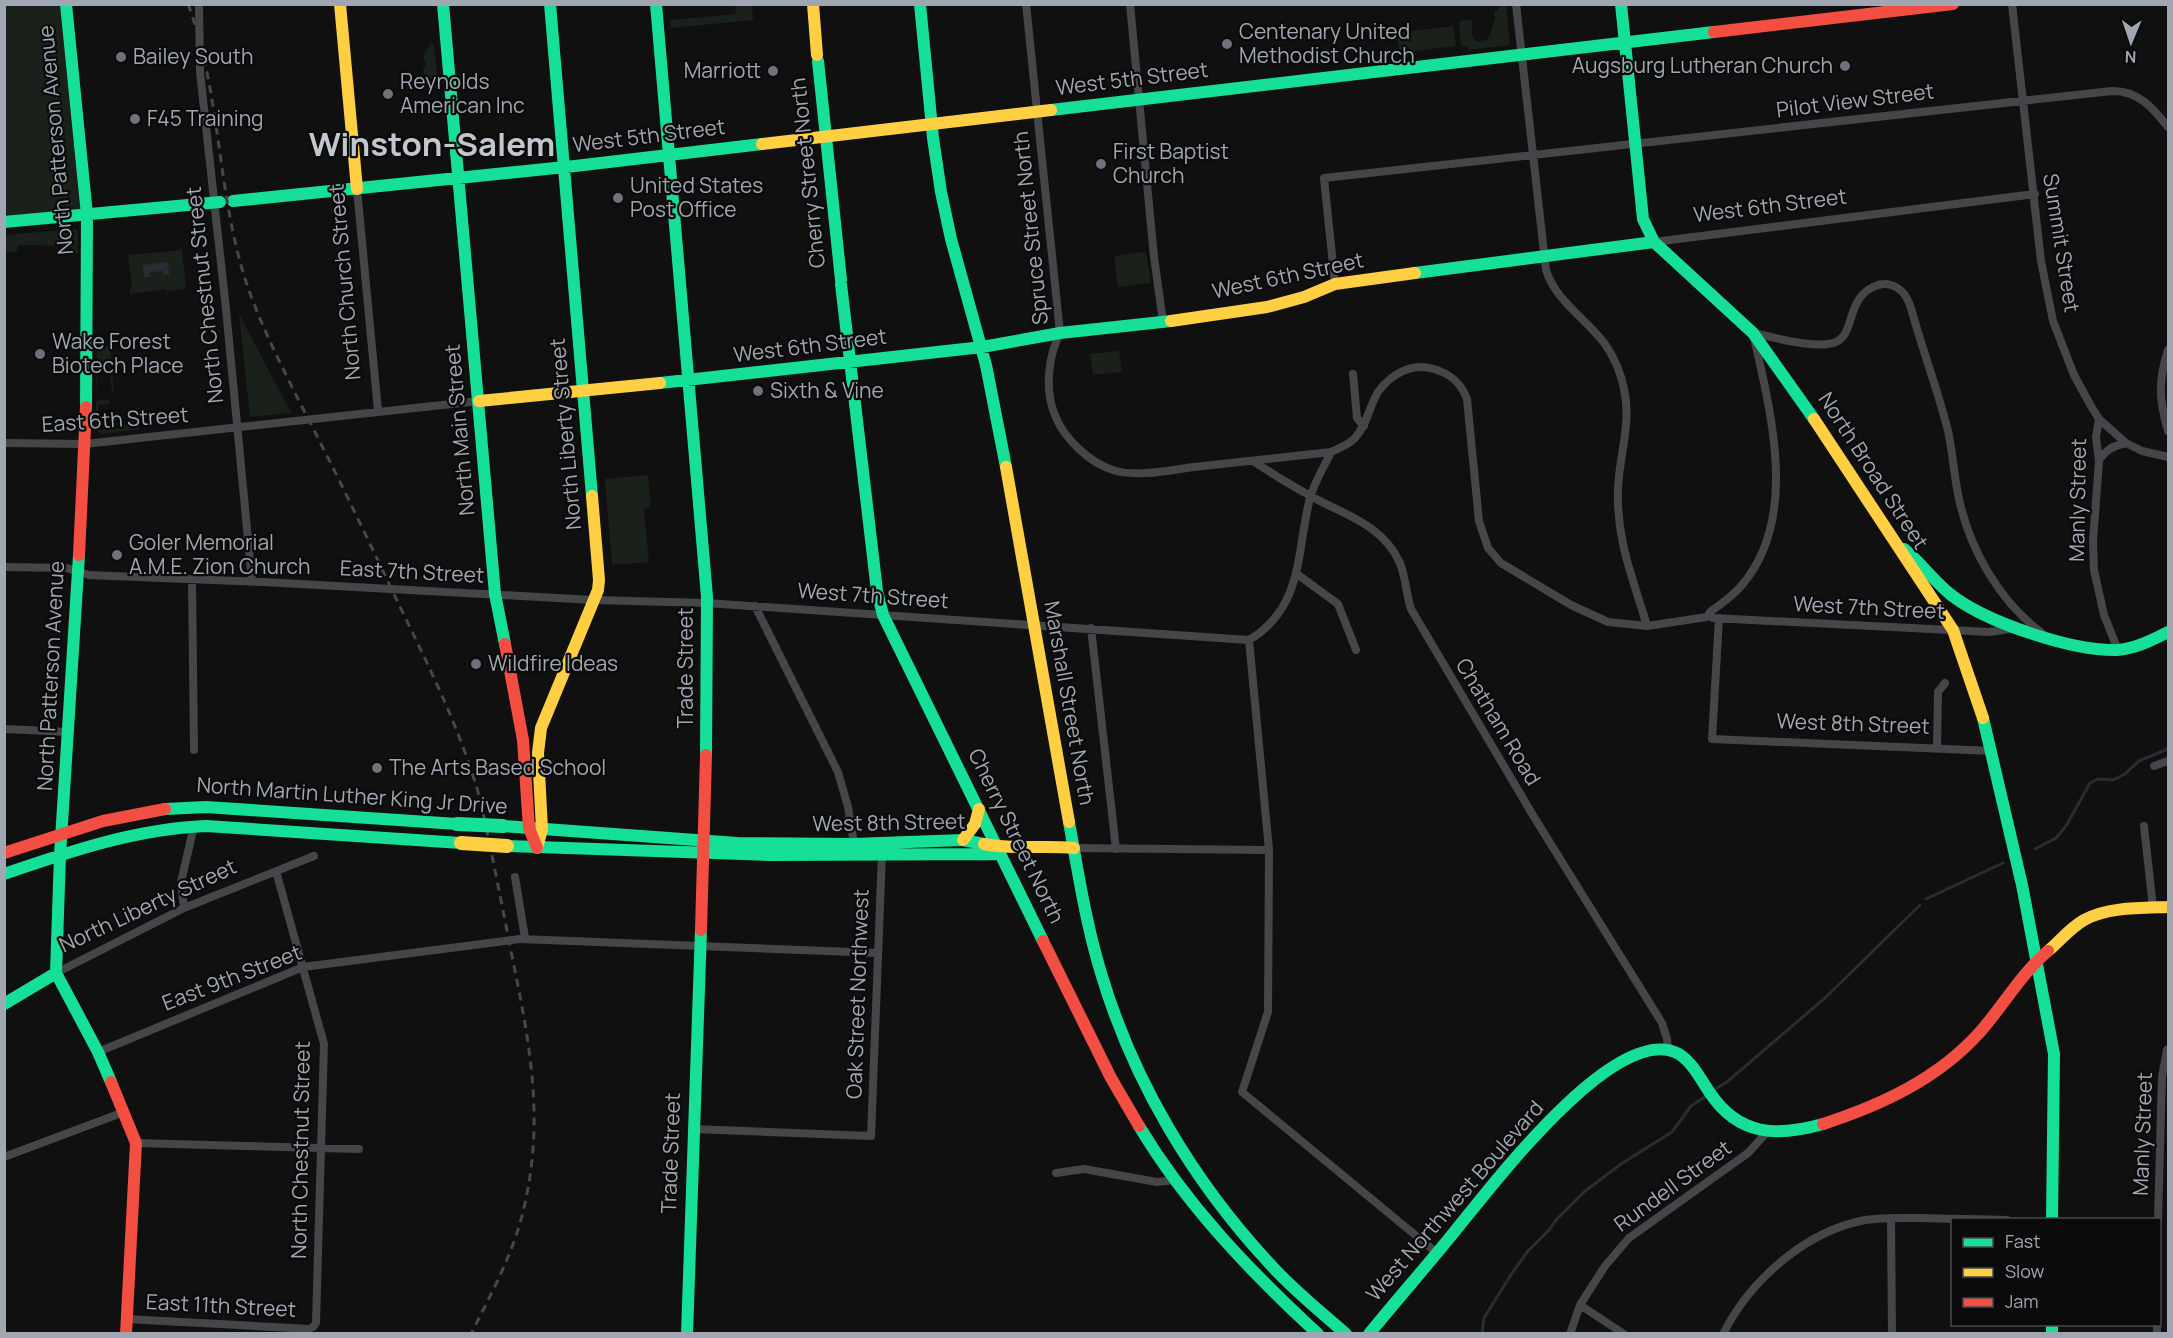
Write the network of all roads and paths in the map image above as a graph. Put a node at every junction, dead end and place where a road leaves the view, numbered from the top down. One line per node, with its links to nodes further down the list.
1 (66, 4): 31 (main road, North Patterson Avenue)
2 (199, 4): 30 (street, North Chestnut Street)
3 (340, 4): 28 (main road, North Church Street)
4 (443, 4): 27 (main road, North Main Street)
5 (550, 4): 26 (main road, North Liberty Street)
6 (656, 4): 24 (main road, Trade Street)
7 (813, 4): 22 (main road, Cherry Street North)
8 (920, 4): 20 (main road, Marshall Street North)
9 (1026, 4): 19 (street, Spruce Street North)
10 (1131, 4): 17 (street)
11 (1516, 4): 16 (street)
12 (1621, 4): 15 (main road, North Broad Street)
13 (1953, 4): 15 (main road, West 5th Street)
14 (2012, 4): 18 (street, Summit Street)
15 (1625, 43): 16 (main road, West 5th Street); 23 (main road, North Broad Street)
16 (1521, 55): 17 (main road, West 5th Street); 25 (street)
17 (1140, 99): 19 (main road, West 5th Street); 36 (street)
18 (2022, 99): 21 (street, Pilot View Street); 23 (street, Pilot View Street); 29 (street, Summit Street)
19 (1038, 112): 20 (main road, West 5th Street); 37 (street, Spruce Street North)
20 (933, 124): 22 (main road, West 5th Street); 39 (main road, Marshall Street North)
21 (2169, 127)
22 (825, 137): 24 (main road, West 5th Street); 41 (main road, Cherry Street North)
23 (1636, 145): 25 (street, Pilot View Street); 33 (main road, North Broad Street)
24 (670, 155): 26 (main road, West 5th Street); 43 (main road, Trade Street)
25 (1532, 156): 34 (street); 35 (street, Pilot View Street)
26 (564, 167): 27 (main road, West 5th Street); 44 (main road, North Liberty Street)
27 (459, 178): 28 (main road, West 5th Street); 45 (main road, North Main Street)
28 (357, 189): 30 (main road, West 5th Street); 46 (street, North Church Street)
29 (2035, 194): 33 (street, West 6th Street); 47 (street, Summit Street)
30 (222, 202): 31 (main road, West 5th Street); 49 (street, North Chestnut Street)
31 (87, 215): 32 (main road, West 5th Street); 53 (main road, North Patterson Avenue)
32 (4, 222)
33 (1654, 242): 34 (main road, West 6th Street); 38 (main road, North Broad Street)
34 (1544, 258): 35 (main road, West 6th Street); 73 (street)
35 (1335, 284): 36 (main road, West 6th Street)
36 (1163, 322): 37 (main road, West 6th Street)
37 (1060, 333): 39 (main road, West 6th Street); 56 (street, Spruce Street North)
38 (1753, 333): 59 (main road, North Broad Street); 70 (street); 78 (street)
39 (982, 347): 41 (main road, West 6th Street); 72 (main road, Marshall Street North)
40 (2169, 350): 50 (street)
41 (852, 362): 43 (main road, West 6th Street); 69 (main road, Cherry Street North)
42 (1353, 374): 48 (street)
43 (689, 381): 44 (main road, West 6th Street); 67 (main road, Trade Street)
44 (583, 391): 45 (main road, West 6th Street); 66 (main road, North Liberty Street)
45 (479, 401): 46 (street, East 6th Street); 65 (main road, North Main Street)
46 (378, 411): 49 (street, East 6th Street)
47 (2099, 419): 51 (street, Summit Street); 57 (street, Manly Street)
48 (1364, 426): 54 (street); 73 (street, West 7th Street)
49 (237, 427): 53 (street, East 6th Street); 64 (street, North Chestnut Street)
50 (2169, 431)
51 (2126, 442): 55 (street, Summit Street); 57 (street)
52 (4, 443): 53 (street, East 6th Street)
53 (85, 444): 61 (main road, North Patterson Avenue)
54 (1331, 452): 56 (street, Spruce Street North); 58 (street)
55 (2169, 457)
56 (1252, 461): 58 (street, Chatham Road)
57 (2099, 461): 81 (street, Manly Street)
58 (1310, 497): 62 (street); 123 (street, Chatham Road)
59 (1901, 547): 75 (main road); 76 (main road, North Broad Street)
60 (4, 567): 61 (street, East 7th Street)
61 (79, 572): 63 (street, East 7th Street); 86 (main road, North Patterson Avenue)
62 (1297, 574): 79 (street); 80 (street)
63 (192, 580): 64 (street, East 7th Street); 88 (street)
64 (252, 581): 65 (street, East 7th Street)
65 (495, 594): 66 (street, West 7th Street); 83 (main road, North Main Street)
66 (594, 600): 67 (street, West 7th Street); 84 (main road, North Liberty Street)
67 (706, 603): 68 (street, West 7th Street); 99 (main road, Trade Street)
68 (754, 606): 69 (street, West 7th Street); 98 (street)
69 (883, 615): 72 (street, West 7th Street); 92 (main road, Cherry Street North)
70 (1707, 617): 71 (street, West 7th Street); 73 (street, West 7th Street)
71 (1719, 618): 76 (street, West 7th Street); 87 (street, West 8th Street)
72 (1034, 625): 74 (street, West 7th Street); 101 (main road, Marshall Street North)
73 (1647, 626)
74 (1091, 628): 79 (street, West 7th Street); 102 (street)
75 (2017, 628): 76 (street, West 7th Street); 78 (main road)
76 (1953, 630): 89 (main road, North Broad Street)
77 (2169, 632): 81 (main road)
78 (2042, 633): 81 (main road)
79 (1249, 640): 104 (street)
80 (1356, 650)
81 (2118, 650)
82 (1944, 683): 87 (street)
83 (519, 713): 84 (main road); 95 (main road, North Main Street)
84 (546, 713): 95 (main road, North Liberty Street)
85 (4, 729): 86 (street)
86 (69, 732): 96 (main road, North Patterson Avenue)
87 (1936, 748): 89 (street, West 8th Street)
88 (194, 750)
89 (1992, 750): 118 (main road, North Broad Street)
90 (2169, 761): 91 (street)
91 (2154, 766)
92 (979, 808): 97 (main road); 103 (main road, Cherry Street North)
93 (194, 826): 100 (main road, North Martin Luther King Jr Drive, bridge); 107 (main road, North Martin Luther King Jr Drive); 113 (street)
94 (2144, 826): 114 (street)
95 (536, 829): 96 (main road, North Martin Luther King Jr Drive, bridge); 99 (main road, North Martin Luther King Jr Drive); 100 (main road, North Main Street)
96 (62, 834): 105 (main road, North Martin Luther King Jr Drive); 107 (main road, North Patterson Avenue)
97 (963, 840): 98 (main road, West 8th Street); 103 (main road, West 8th Street)
98 (854, 844): 99 (main road, West 8th Street)
99 (703, 847): 100 (main road, North Martin Luther King Jr Drive); 106 (main road, West 8th Street); 116 (main road, Trade Street)
100 (537, 848)
101 (1074, 848): 102 (street, West 8th Street); 103 (main road, West 8th Street); 145 (main road, Marshall Street North)
102 (1116, 849): 104 (street, West 8th Street)
103 (999, 850): 106 (main road, West 8th Street); 133 (main road, Cherry Street North)
104 (1269, 850): 138 (street)
105 (4, 853)
106 (882, 854): 117 (street, Oak Street Northwest)
107 (60, 855): 110 (main road, North Martin Luther King Jr Drive); 120 (main road, North Patterson Avenue)
108 (314, 856): 109 (street, North Liberty Street)
109 (276, 871): 113 (street, North Liberty Street); 119 (street, North Chestnut Street)
110 (4, 874)
111 (516, 876): 115 (street)
112 (2169, 907): 114 (main road)
113 (184, 908): 120 (street, North Liberty Street)
114 (2152, 908): 118 (main road)
115 (523, 938): 116 (street, East 9th Street); 119 (street, East 9th Street, bridge)
116 (700, 945): 117 (street, East 9th Street); 126 (main road, Trade Street)
117 (878, 953): 126 (street, Oak Street Northwest)
118 (2036, 961): 127 (main road); 135 (main road, North Broad Street)
119 (303, 967): 124 (street, East 9th Street); 129 (street, North Chestnut Street)
120 (57, 973): 121 (main road, North Liberty Street); 124 (main road, North Patterson Avenue)
121 (4, 1004)
122 (2167, 1050): 136 (street, Manly Street)
123 (1668, 1051): 127 (main road); 138 (main road, West Northwest Boulevard)
124 (98, 1052): 125 (main road, North Patterson Avenue)
125 (124, 1112): 128 (main road, North Patterson Avenue); 131 (street)
126 (693, 1129): 143 (main road, Trade Street)
127 (1767, 1132): 139 (street, Rundell Street)
128 (136, 1143): 129 (street); 140 (main road, North Patterson Avenue)
129 (322, 1148): 130 (street); 141 (street, North Chestnut Street)
130 (359, 1149)
131 (4, 1157)
132 (1056, 1173): 133 (street)
133 (1175, 1180): 144 (main road, Cherry Street North)
134 (1891, 1218): 137 (street); 149 (street); 150 (street)
135 (2052, 1218)
136 (2158, 1218)
137 (1951, 1219)
138 (1437, 1253): 146 (main road, West Northwest Boulevard)
139 (1580, 1305): 147 (street, Rundell Street); 148 (street)
140 (126, 1319): 141 (street, East 11th Street); 142 (main road, North Patterson Avenue)
141 (313, 1327)
142 (126, 1334)
143 (687, 1334)
144 (1318, 1334)
145 (1346, 1334)
146 (1369, 1334)
147 (1570, 1334)
148 (1624, 1334)
149 (1723, 1334)
150 (1892, 1334)

